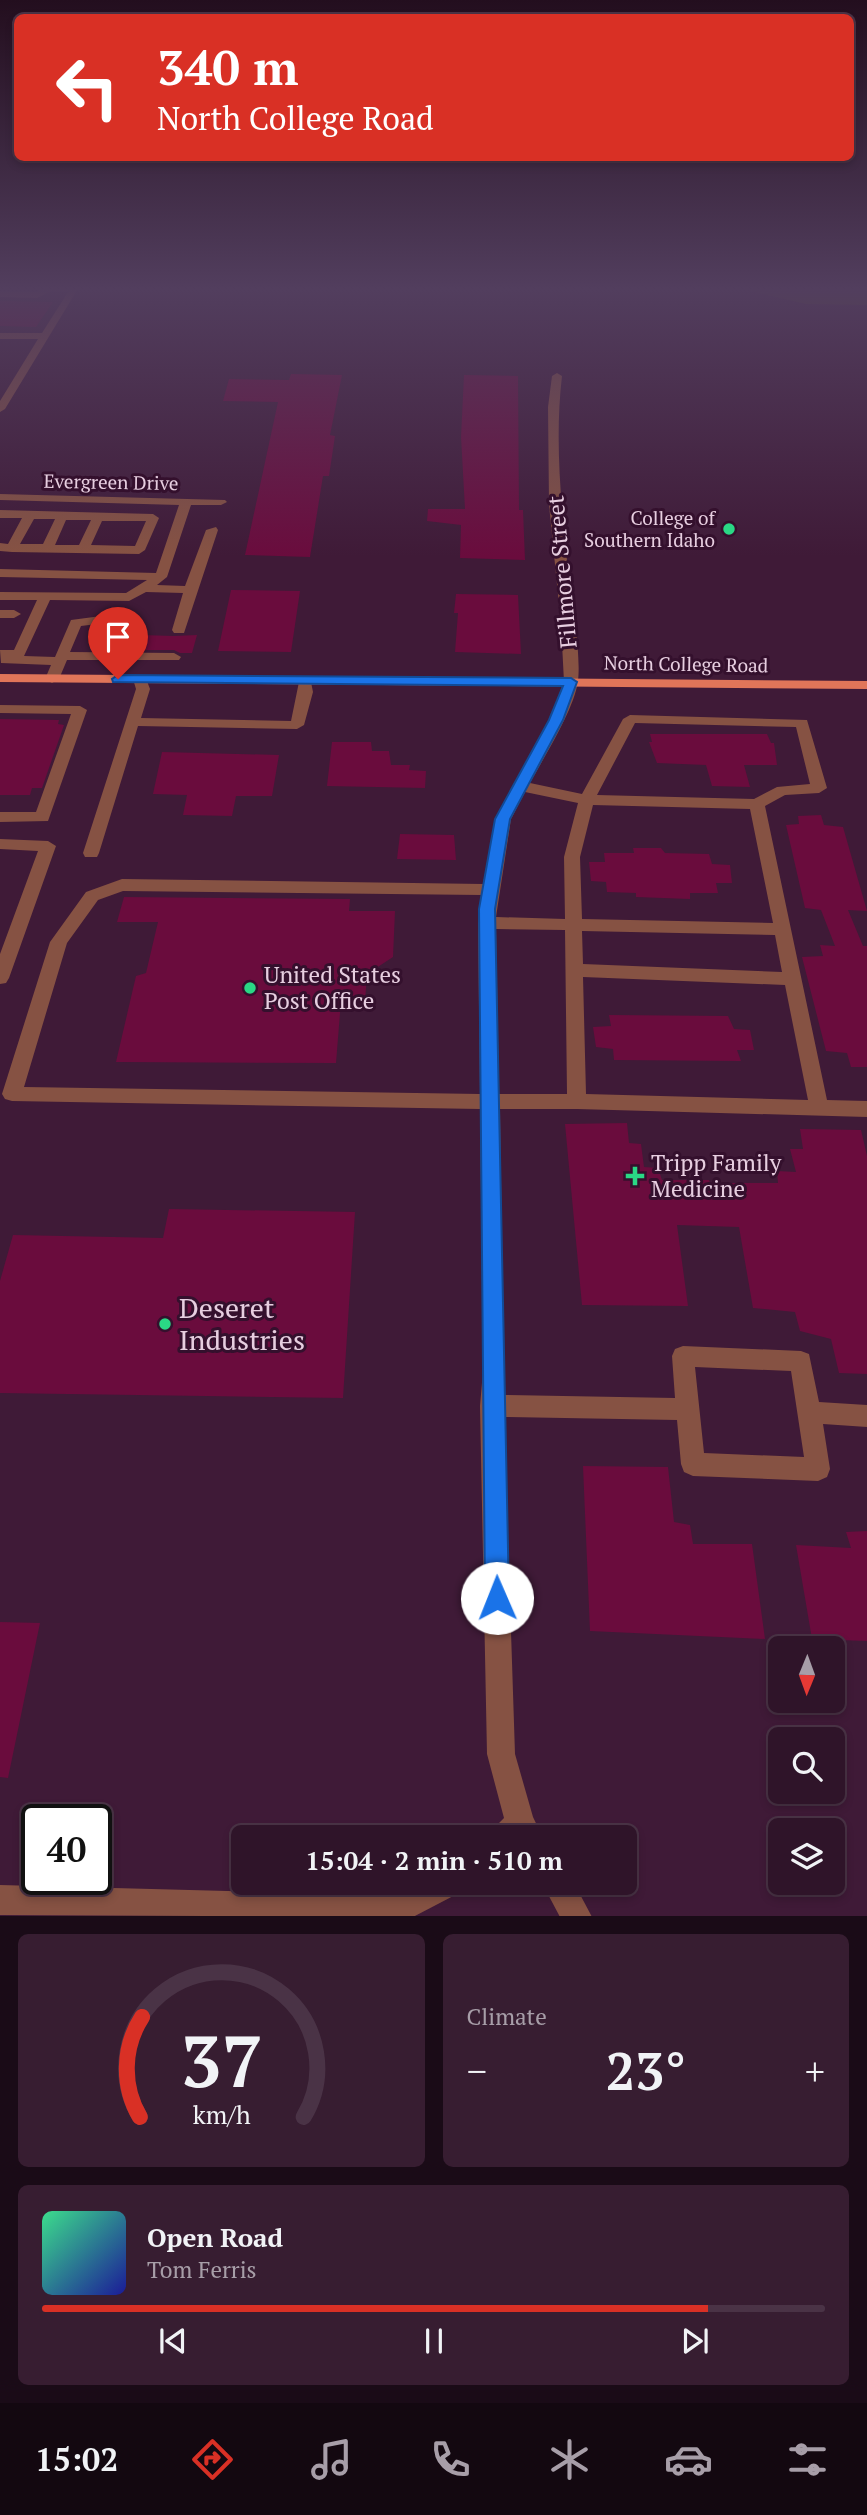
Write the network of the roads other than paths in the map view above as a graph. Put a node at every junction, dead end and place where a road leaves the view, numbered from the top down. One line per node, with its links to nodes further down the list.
1 (20, 376): 3 (street)
2 (557, 376): 31 (street, Fillmore Street)
3 (0, 409)
4 (0, 498): 5 (street, Evergreen Drive)
5 (186, 501): 6 (street, Evergreen Drive); 16 (street)
6 (221, 502)
7 (0, 514): 8 (street)
8 (30, 515): 9 (street); 12 (street)
9 (62, 516): 10 (street); 13 (street)
10 (98, 517): 14 (street); 14 (street)
11 (212, 530): 18 (street)
12 (6, 547): 13 (street)
13 (47, 548): 14 (street)
14 (83, 549)
15 (0, 573): 16 (street)
16 (161, 577): 17 (street)
17 (143, 588): 18 (street); 20 (street)
18 (190, 590): 22 (street)
19 (0, 596): 20 (street)
20 (45, 597): 23 (street)
21 (124, 617): 25 (street)
22 (179, 630)
23 (0, 654)
24 (174, 657): 25 (street)
25 (60, 658): 26 (street); 28 (street)
26 (0, 660)
27 (0, 678): 28 (main road, North College Road)
28 (52, 679): 29 (main road, North College Road)
29 (140, 679): 30 (main road, North College Road); 34 (street)
30 (305, 680): 31 (main road, North College Road); 34 (street)
31 (571, 682): 32 (main road, North College Road); 35 (street, Fillmore Street)
32 (867, 685)
33 (0, 709): 38 (street)
34 (132, 722): 40 (street)
35 (521, 786): 36 (street); 42 (street, Fillmore Street)
36 (587, 800): 37 (street); 37 (street); 44 (street)
37 (757, 804): 45 (street)
38 (0, 817)
39 (4, 844): 41 (street); 47 (street)
40 (91, 853)
41 (0, 863)
42 (490, 890): 43 (street, Fillmore Street); 50 (street)
43 (487, 923): 44 (street); 50 (street, Fillmore Street)
44 (572, 925): 45 (street); 46 (street)
45 (783, 929): 48 (street)
46 (573, 970): 48 (street); 49 (street)
47 (0, 978)
48 (793, 979): 51 (street)
49 (577, 1101): 50 (street); 51 (street)
50 (490, 1102): 53 (street, Fillmore Street)
51 (818, 1108): 52 (street)
52 (867, 1110)
53 (492, 1406): 54 (street); 57 (street, Fillmore Street)
54 (688, 1409): 55 (street); 55 (street)
55 (809, 1412): 56 (street)
56 (867, 1416)
57 (516, 1825)
58 (426, 1895): 61 (street)
59 (564, 1895): 62 (street)
60 (0, 1900): 61 (street)
61 (262, 1912)
62 (577, 1916)

